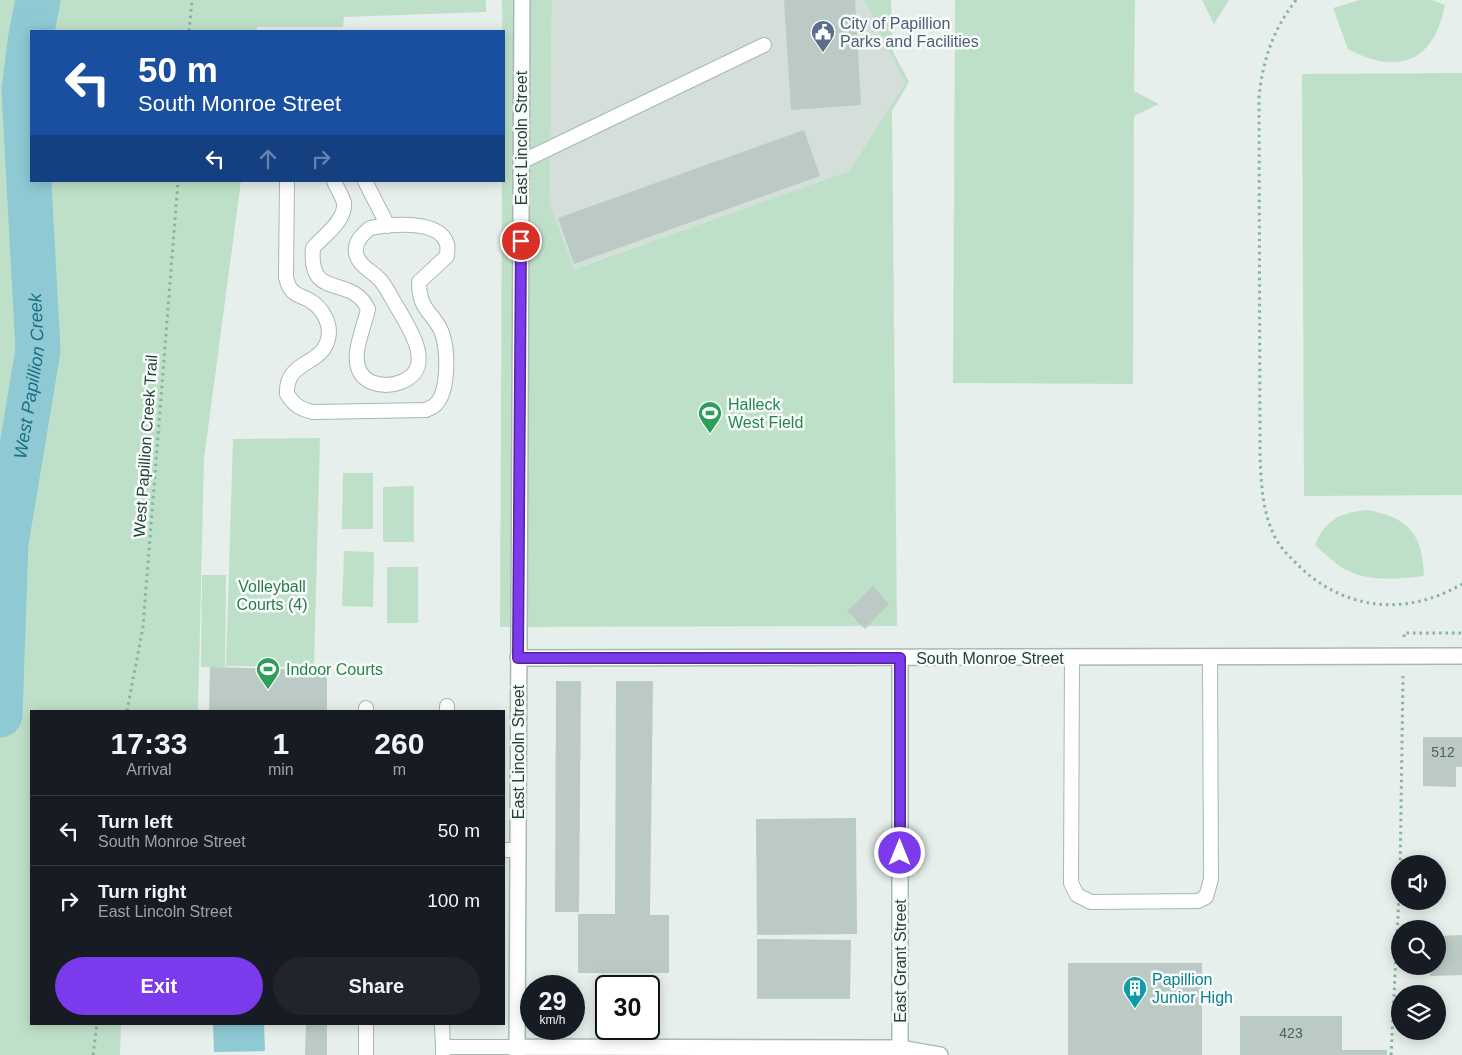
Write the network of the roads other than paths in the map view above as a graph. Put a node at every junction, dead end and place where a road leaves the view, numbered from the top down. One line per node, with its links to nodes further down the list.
1 (522, 0): 3 (street, East Lincoln Street)
2 (764, 45): 3 (lane)
3 (521, 162): 9 (street, East Lincoln Street)
4 (287, 182): 7 (lane)
5 (334, 182): 7 (lane)
6 (366, 182): 7 (lane)
7 (388, 226)
8 (1462, 656): 12 (street, South Monroe Street)
9 (518, 658): 10 (street, South Monroe Street); 13 (street, East Lincoln Street)
10 (900, 658): 11 (street, South Monroe Street); 19 (street, East Grant Street)
11 (1072, 658): 12 (street, South Monroe Street); 12 (lane)
12 (1210, 658)
13 (511, 850): 17 (street, East Lincoln Street)
14 (366, 1025): 20 (lane)
15 (442, 1025): 16 (lane)
16 (443, 1051): 17 (lane)
17 (517, 1051): 18 (street)
18 (581, 1051): 19 (street)
19 (900, 1051): 21 (street)
20 (366, 1055)
21 (940, 1055)

